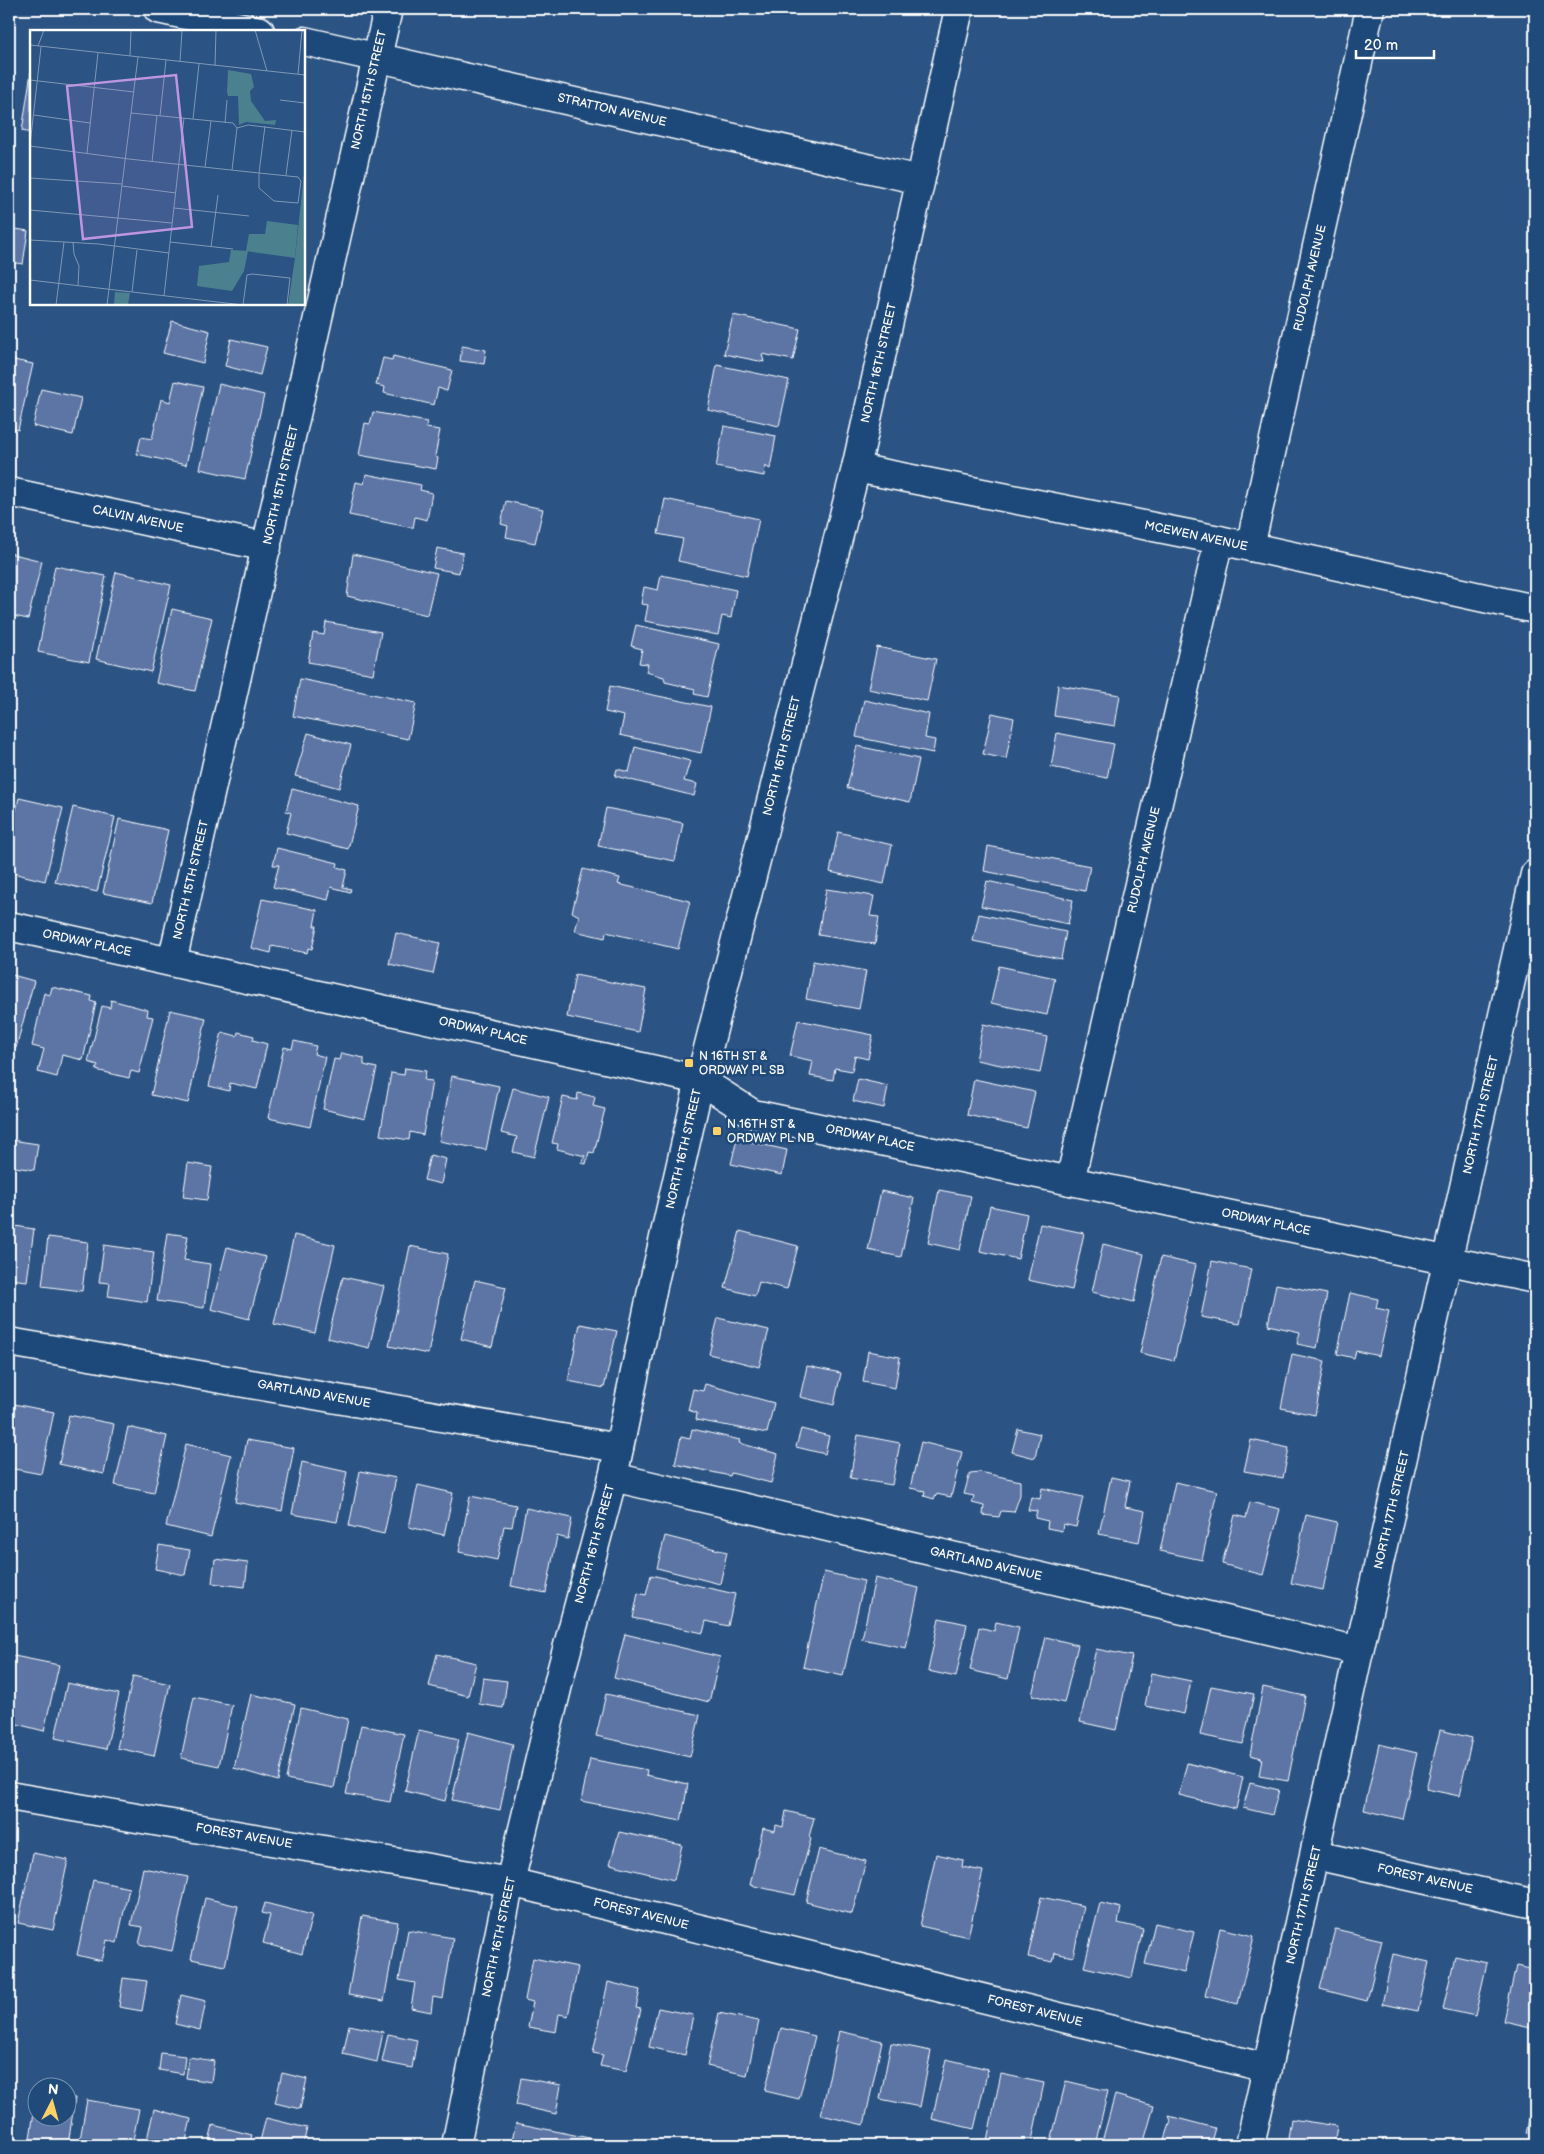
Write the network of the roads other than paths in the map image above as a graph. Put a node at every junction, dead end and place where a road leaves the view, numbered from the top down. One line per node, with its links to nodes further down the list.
1 (158, 9): 5 (street)
2 (388, 9): 7 (street, NORTH 15TH STREET)
3 (959, 9): 8 (street, NORTH 16TH STREET)
4 (1370, 9): 13 (street, RUDOLPH AVENUE)
5 (255, 30)
6 (305, 41): 7 (street, STRATTON AVENUE)
7 (377, 57): 8 (street, STRATTON AVENUE); 12 (street, NORTH 15TH STREET)
8 (920, 180): 9 (street, NORTH 16TH STREET)
9 (856, 468): 11 (street, MCEWEN AVENUE); 18 (street, NORTH 16TH STREET)
10 (9, 492): 12 (street, CALVIN AVENUE)
11 (1219, 540): 13 (street, MCEWEN AVENUE); 19 (street, RUDOLPH AVENUE)
12 (267, 547): 17 (street, NORTH 15TH STREET)
13 (1250, 547): 14 (street, MCEWEN AVENUE)
14 (1535, 609)
15 (1535, 874): 20 (street, NORTH 17TH STREET)
16 (9, 926): 17 (street, ORDWAY PLACE)
17 (172, 962): 18 (street, ORDWAY PLACE)
18 (700, 1080): 19 (street, ORDWAY PLACE); 23 (street, NORTH 16TH STREET)
19 (1070, 1181): 20 (street, ORDWAY PLACE)
20 (1448, 1260): 21 (street, ORDWAY PLACE); 25 (street, NORTH 17TH STREET)
21 (1535, 1279)
22 (9, 1342): 23 (street, GARTLAND AVENUE)
23 (619, 1448): 24 (street, NORTH 16TH STREET)
24 (613, 1477): 25 (street, GARTLAND AVENUE); 28 (street, NORTH 16TH STREET)
25 (1358, 1651): 27 (street, NORTH 17TH STREET)
26 (9, 1796): 28 (street, FOREST AVENUE)
27 (1315, 1855): 29 (street, FOREST AVENUE); 30 (street, NORTH 17TH STREET)
28 (510, 1882): 30 (street, FOREST AVENUE); 31 (street, NORTH 16TH STREET)
29 (1535, 1904)
30 (1267, 2068): 32 (street, NORTH 17TH STREET)
31 (456, 2145)
32 (1250, 2145)

